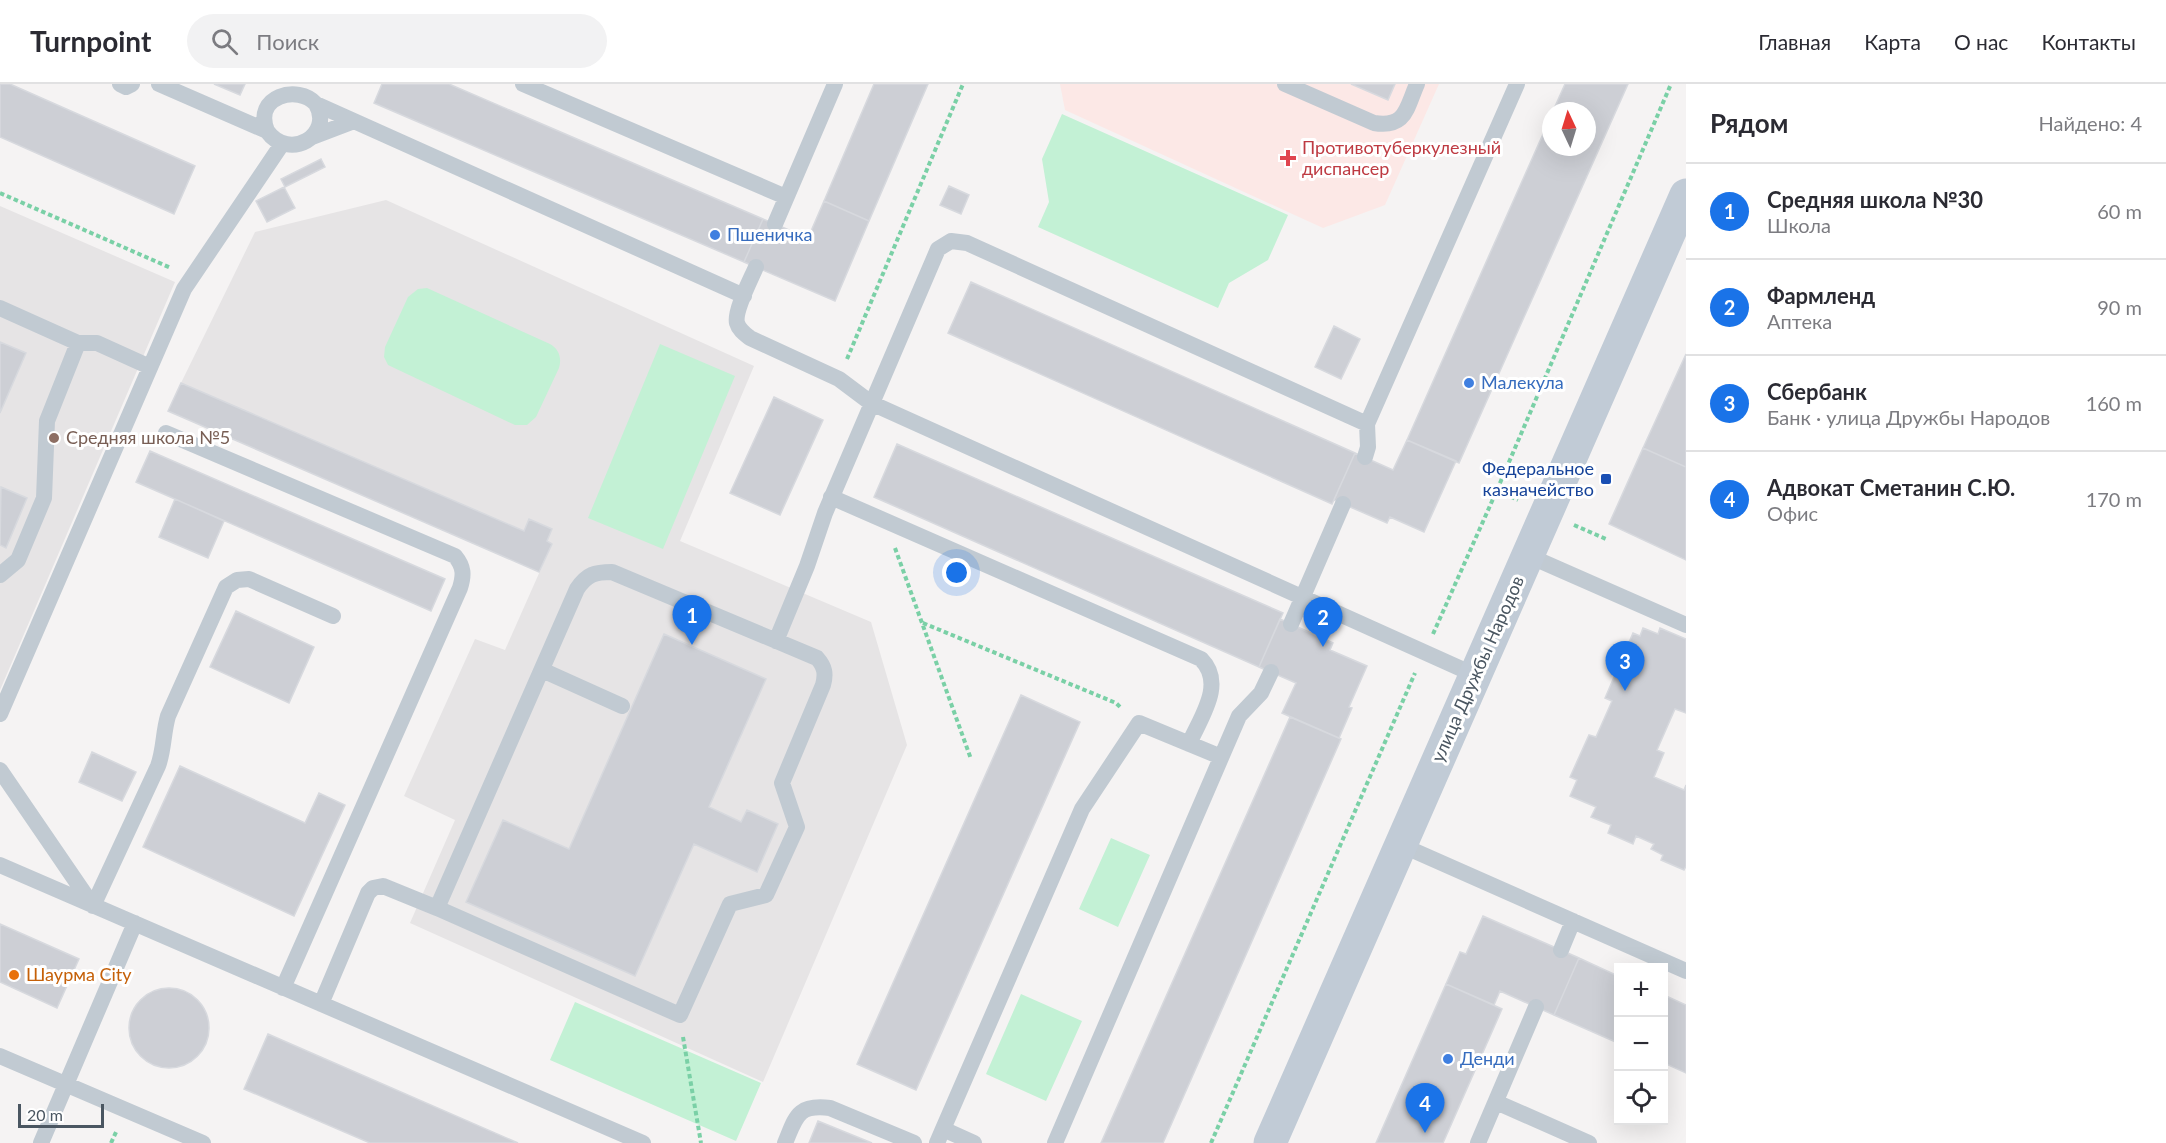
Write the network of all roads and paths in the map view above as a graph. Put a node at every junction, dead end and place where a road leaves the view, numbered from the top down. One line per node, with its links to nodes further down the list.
1 (120, 84): 2 (lane)
2 (132, 84)
3 (159, 84): 14 (lane)
4 (523, 84): 19 (lane)
5 (835, 84): 19 (lane)
6 (963, 84): 27 (path)
7 (1285, 84): 8 (lane)
8 (1417, 84)
9 (1518, 84): 29 (lane)
10 (1671, 84): 43 (path)
11 (303, 88): 12 (lane); 14 (lane)
12 (316, 104): 13 (lane); 15 (lane)
13 (354, 121): 15 (lane); 23 (lane)
14 (267, 131): 16 (lane)
15 (312, 137): 16 (lane)
16 (282, 144): 22 (lane)
17 (0, 193): 22 (path)
18 (1686, 195): 35 (street, улица Дружбы Народов)
19 (786, 197): 20 (lane)
20 (775, 224)
21 (756, 267): 23 (lane)
22 (191, 276): 26 (lane)
23 (744, 296): 27 (lane)
24 (0, 308): 25 (lane)
25 (78, 343): 26 (lane); 36 (lane)
26 (150, 367): 48 (lane)
27 (838, 379): 28 (lane)
28 (872, 403): 29 (lane); 32 (lane); 37 (lane)
29 (1367, 424): 31 (lane)
30 (166, 433): 62 (lane)
31 (1365, 457)
32 (831, 497): 34 (lane); 42 (lane)
33 (1343, 504): 37 (lane)
34 (884, 520): 39 (path); 50 (lane)
35 (1527, 555): 41 (lane); 46 (street, улица Дружбы Народов)
36 (0, 575)
37 (1302, 598): 40 (lane); 43 (lane)
38 (333, 616): 56 (lane)
39 (922, 622): 49 (path); 52 (path)
40 (1291, 624)
41 (1686, 625)
42 (776, 641): 44 (lane); 65 (lane)
43 (1424, 652): 46 (lane); 78 (path)
44 (542, 670): 47 (lane); 57 (lane)
45 (1270, 672): 51 (lane)
46 (1475, 675): 54 (street, улица Дружбы Народов)
47 (622, 706)
48 (0, 714)
49 (1139, 723): 50 (lane); 69 (lane)
50 (1189, 744): 51 (lane)
51 (1221, 758): 77 (lane)
52 (971, 759)
53 (0, 771): 56 (lane)
54 (1401, 845): 58 (lane); 79 (street, улица Дружбы Народов)
55 (0, 865): 56 (lane)
56 (93, 906): 59 (lane)
57 (437, 908): 63 (lane); 65 (lane)
58 (1573, 921): 60 (lane); 61 (lane)
59 (135, 923): 62 (lane); 67 (lane)
60 (1561, 950)
61 (1686, 970)
62 (283, 988): 63 (lane)
63 (321, 1004): 72 (lane)
64 (1536, 1007): 68 (lane)
65 (680, 1015): 73 (path)
66 (0, 1056): 67 (lane)
67 (66, 1084): 70 (lane); 71 (lane)
68 (1496, 1102): 80 (lane); 81 (lane)
69 (940, 1136): 76 (lane)
70 (41, 1143)
71 (202, 1143)
72 (643, 1143)
73 (701, 1143)
74 (785, 1143): 75 (lane)
75 (914, 1143)
76 (974, 1143)
77 (1055, 1143)
78 (1211, 1143)
79 (1270, 1143)
80 (1478, 1143)
81 (1589, 1143)

